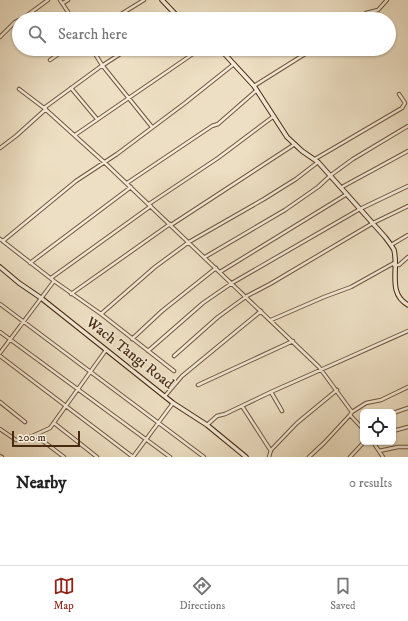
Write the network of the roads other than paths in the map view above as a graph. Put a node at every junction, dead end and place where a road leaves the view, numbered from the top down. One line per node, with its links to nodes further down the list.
1 (48, 0): 8 (street)
2 (60, 0): 7 (street)
3 (68, 0): 7 (street)
4 (144, 0): 10 (street)
5 (162, 0): 11 (street)
6 (387, 0): 12 (street)
7 (63, 3): 9 (street)
8 (32, 12)
9 (68, 12)
10 (124, 12)
11 (172, 12)
12 (370, 12)
13 (12, 25): 14 (street)
14 (0, 37)
15 (56, 56): 21 (street)
16 (96, 56): 23 (street)
17 (117, 56): 23 (street)
18 (190, 56): 28 (street)
19 (227, 56): 22 (street)
20 (303, 56): 26 (street)
21 (50, 60)
22 (234, 63): 26 (street); 33 (street)
23 (102, 65): 25 (street); 28 (street)
24 (19, 88): 29 (street)
25 (71, 88): 29 (street); 31 (street)
26 (255, 88): 30 (street); 41 (street)
27 (399, 94): 38 (street)
28 (128, 98): 31 (street); 33 (street)
29 (45, 109): 34 (street); 36 (street)
30 (274, 116): 35 (street); 46 (street)
31 (97, 119): 34 (street)
32 (408, 126): 40 (street)
33 (152, 127): 39 (street)
34 (75, 135): 39 (street)
35 (295, 144): 38 (street); 50 (street)
36 (0, 148)
37 (408, 151): 44 (street)
38 (317, 161): 40 (street); 53 (street)
39 (104, 162): 41 (street); 52 (street)
40 (330, 175): 44 (street); 55 (street)
41 (127, 183): 43 (street)
42 (408, 186): 48 (street)
43 (131, 187): 46 (street); 57 (street)
44 (342, 187): 45 (street)
45 (347, 194): 48 (street); 61 (street)
46 (150, 205): 50 (street); 62 (street)
47 (408, 206): 49 (street)
48 (360, 209): 49 (street); 64 (street)
49 (373, 223): 54 (street); 66 (street)
50 (170, 225): 53 (street); 65 (street)
51 (408, 235): 54 (street)
52 (1, 240): 57 (street)
53 (189, 242): 55 (street); 71 (street)
54 (390, 245): 58 (street)
55 (205, 257): 60 (street)
56 (408, 257): 58 (street)
57 (30, 263): 62 (street)
58 (394, 264): 69 (street); 72 (street)
59 (0, 266): 67 (street, Wach Tangi Road)
60 (216, 268): 61 (street); 76 (street)
61 (220, 272): 64 (street)
62 (50, 278): 63 (street)
63 (54, 281): 65 (street); 67 (street)
64 (232, 283): 66 (street); 80 (street)
65 (71, 294): 71 (street)
66 (246, 296): 70 (street); 83 (street)
67 (41, 298): 73 (street); 79 (street, Wach Tangi Road)
68 (0, 304): 73 (street)
69 (408, 305)
70 (261, 311): 72 (street); 92 (street)
71 (101, 314): 76 (street)
72 (271, 320): 78 (street)
73 (24, 322): 77 (street); 86 (street)
74 (408, 331): 84 (street)
75 (0, 332): 77 (street)
76 (132, 339): 80 (street)
77 (10, 340): 81 (street); 89 (street)
78 (293, 341): 84 (street); 87 (street)
79 (106, 350): 86 (street); 92 (street, Wach Tangi Road)
80 (148, 351): 85 (street)
81 (0, 353)
82 (0, 356): 95 (street)
83 (174, 356)
84 (321, 369): 90 (street); 91 (street)
85 (174, 371)
86 (91, 372): 89 (street); 102 (street)
87 (198, 385)
88 (408, 387): 100 (street)
89 (78, 390): 95 (street); 110 (street)
90 (337, 390): 100 (street); 114 (street)
91 (270, 392): 96 (street); 98 (street)
92 (165, 396): 94 (street, Wach Tangi Road)
93 (0, 402): 101 (street)
94 (173, 403): 102 (street); 105 (street, Wach Tangi Road)
95 (66, 406): 103 (street); 118 (street)
96 (242, 406): 105 (street); 114 (street)
97 (408, 408): 99 (street)
98 (282, 411)
99 (396, 412)
100 (351, 414): 104 (street); 123 (street)
101 (25, 422)
102 (158, 422): 110 (street); 120 (street)
103 (54, 423): 109 (street); 117 (street)
104 (359, 424)
105 (207, 425): 121 (street, Wach Tangi Road)
106 (408, 426): 108 (street)
107 (0, 429): 109 (street)
108 (396, 430)
109 (35, 435): 116 (street)
110 (146, 438): 118 (street); 119 (street)
111 (361, 445): 124 (street)
112 (375, 445): 115 (street)
113 (408, 447): 115 (street)
114 (271, 451): 122 (street)
115 (379, 451): 125 (street)
116 (64, 457)
117 (97, 457)
118 (133, 457)
119 (170, 457)
120 (204, 457)
121 (246, 457)
122 (269, 457)
123 (309, 457)
124 (350, 457)
125 (383, 457)

